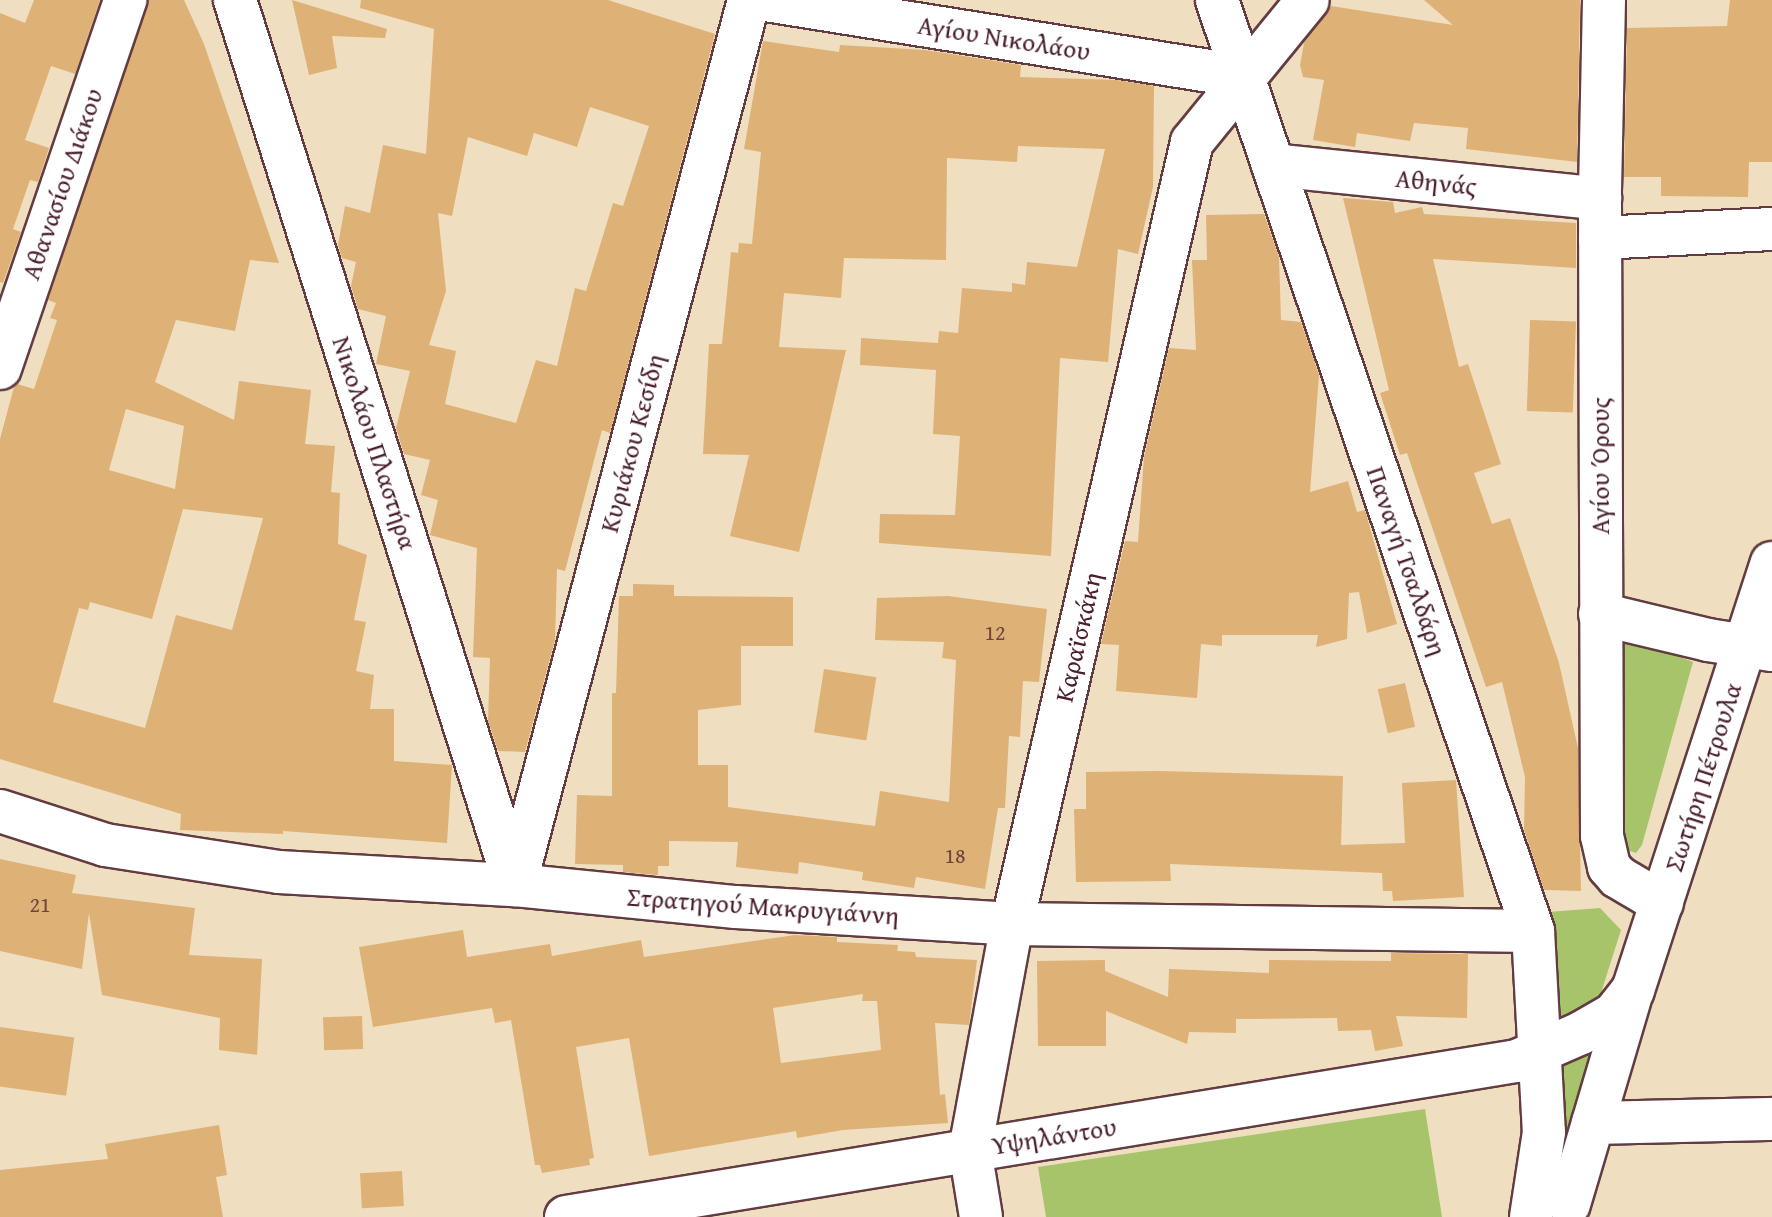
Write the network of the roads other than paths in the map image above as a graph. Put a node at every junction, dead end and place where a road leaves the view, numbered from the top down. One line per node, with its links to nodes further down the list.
1 (125, 0): 12 (street, Αθανασίου Διάκου)
2 (235, 0): 17 (street, Νικολάου Πλαστήρα)
3 (749, 0): 17 (street, Κυριάκου Κεσίδη)
4 (766, 0): 8 (street, Αγίου Νικολάου)
5 (1217, 0): 8 (street, Παναγή Τσαλδάρη)
6 (1308, 0): 8 (street, Καραϊσκάκη)
7 (1604, 0): 10 (street, Αγίου Όρους)
8 (1243, 76): 9 (street, Παναγή Τσαλδάρη); 19 (street, Καραϊσκάκη)
9 (1273, 165): 10 (street, Αθηνάς); 20 (street, Παναγή Τσαλδάρη)
10 (1600, 218): 11 (street, Αθηνάς); 14 (street, Αγίου Όρους)
11 (1772, 229)
12 (0, 368)
13 (1772, 563): 15 (street, Σωτήρη Πέτρουλα)
14 (1600, 614): 15 (street); 18 (street, Αγίου Όρους)
15 (1758, 648): 18 (street, Σωτήρη Πέτρουλα)
16 (0, 811): 17 (street, Στρατηγού Μακρυγιάννη)
17 (515, 885): 19 (street, Στρατηγού Μακρυγιάννη)
18 (1662, 903): 21 (street, Σωτήρη Πέτρουλα)
19 (1012, 924): 20 (street, Στρατηγού Μακρυγιάννη); 25 (street, Καραϊσκάκη)
20 (1533, 931): 22 (street, Παναγή Τσαλδάρη)
21 (1633, 990): 22 (street, Σωτήρη Πέτρουλα); 24 (street, Σωτήρη Πέτρουλα)
22 (1541, 1053): 25 (street, Υψηλάντου); 27 (street, Παναγή Τσαλδάρη)
23 (1772, 1119): 24 (street)
24 (1593, 1123): 27 (street, Σωτήρη Πέτρουλα)
25 (970, 1150): 26 (street, Υψηλάντου); 29 (street, Καραϊσκάκη)
26 (677, 1208): 28 (street, Υψηλάντου)
27 (1558, 1213)
28 (566, 1217)
29 (981, 1217)

